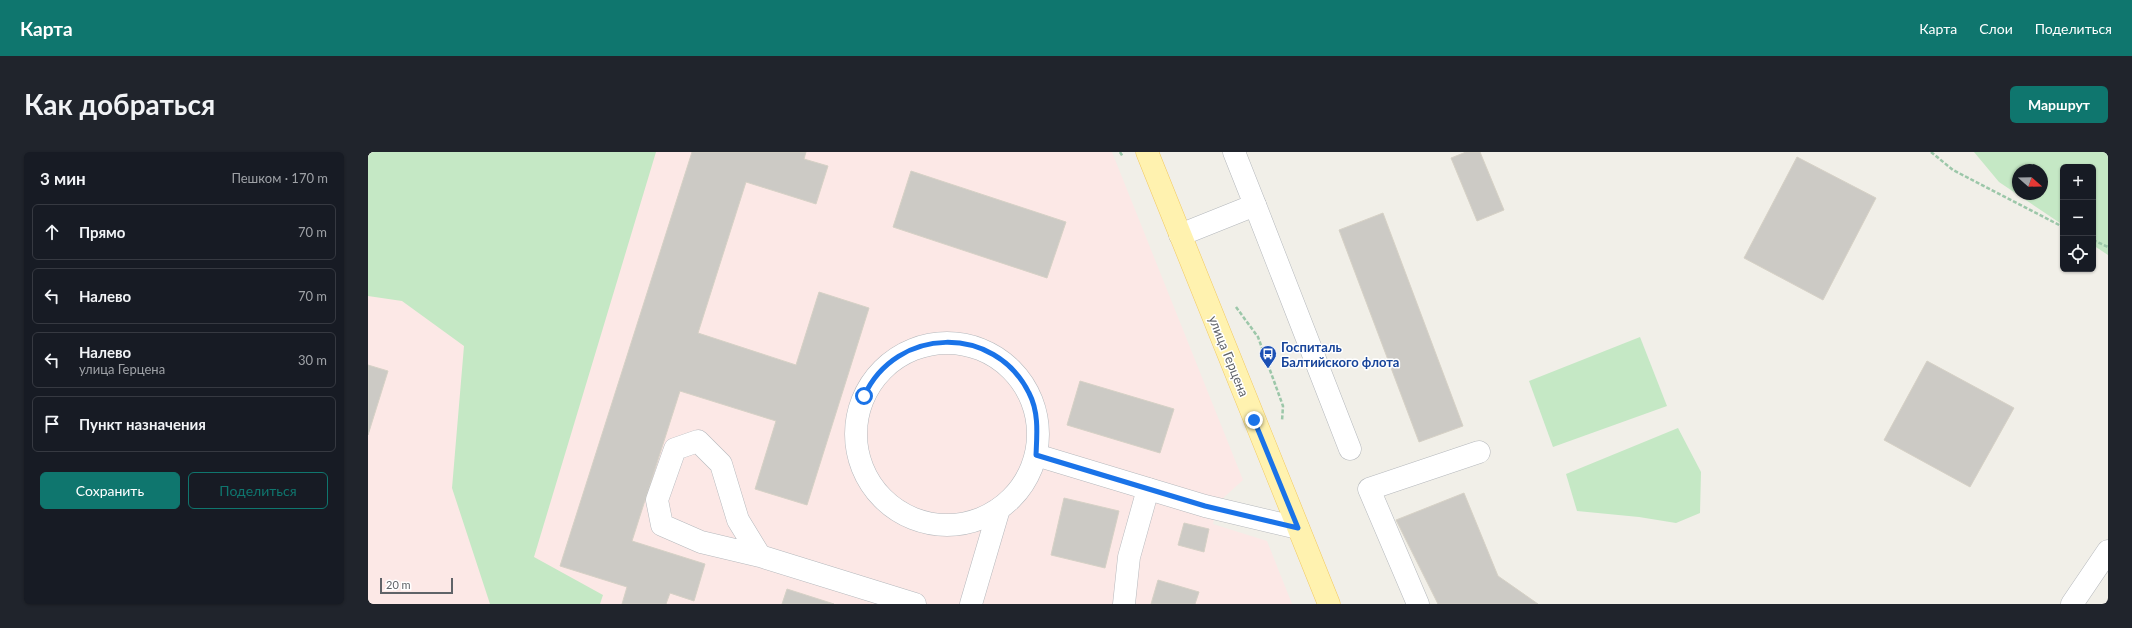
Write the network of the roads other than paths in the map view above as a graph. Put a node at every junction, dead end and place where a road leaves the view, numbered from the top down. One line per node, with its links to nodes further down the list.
1 (1147, 152): 4 (main road, улица Герцена)
2 (1234, 152): 3 (lane)
3 (1255, 205): 4 (lane); 5 (lane)
4 (1180, 235): 10 (main road, улица Герцена)
5 (1350, 449)
6 (1479, 452): 17 (lane)
7 (1036, 455): 8 (lane); 9 (lane); 9 (lane)
8 (1148, 489): 10 (lane); 15 (lane)
9 (999, 509): 14 (lane)
10 (1298, 528): 16 (main road, улица Герцена)
11 (2108, 551): 18 (lane)
12 (760, 556): 12 (lane); 13 (lane)
13 (915, 604)
14 (971, 604)
15 (1124, 604)
16 (1329, 604)
17 (1418, 604)
18 (2072, 604)

